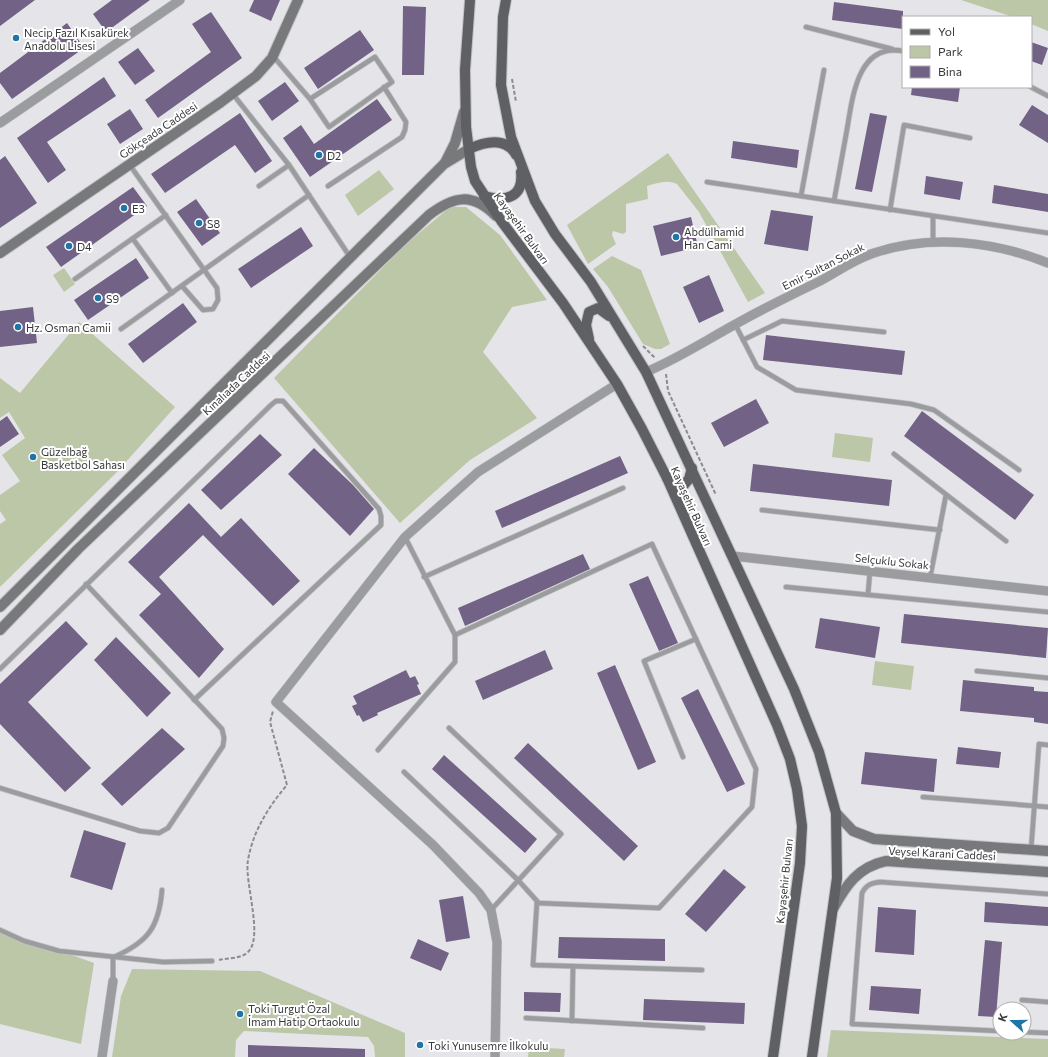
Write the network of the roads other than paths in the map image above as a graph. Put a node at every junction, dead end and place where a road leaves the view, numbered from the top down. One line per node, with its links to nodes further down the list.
1 (180, 0): 15 (street)
2 (298, 0): 7 (main road, Gökçeada Caddesi)
3 (470, 0): 14 (main road, Kayaşehir Bulvarı)
4 (506, 0): 18 (main road, Kayaşehir Bulvarı)
5 (806, 27): 6 (lane)
6 (900, 50): 29 (lane)
7 (273, 56): 11 (main road, Gökçeada Caddesi); 13 (lane)
8 (824, 70): 27 (lane)
9 (384, 87): 13 (lane); 13 (lane); 24 (lane)
10 (1032, 88): 12 (lane)
11 (232, 94): 19 (main road, Gökçeada Caddesi); 21 (lane)
12 (1048, 96)
13 (310, 99)
14 (466, 102): 17 (main road, Kayaşehir Bulvarı); 20 (main road)
15 (0, 123)
16 (970, 138): 30 (lane)
17 (469, 149): 18 (main road); 20 (main road, Kınalıada Caddesi); 26 (main road, Kayaşehir Bulvarı)
18 (520, 163): 26 (main road); 44 (main road, Kayaşehir Bulvarı)
19 (129, 164): 31 (lane); 37 (main road, Gökçeada Caddesi)
20 (444, 164): 38 (main road, Kınalıada Caddesi)
21 (289, 165): 23 (lane); 25 (lane)
22 (708, 182): 27 (lane)
23 (259, 186)
24 (328, 186)
25 (309, 195): 38 (lane); 40 (lane)
26 (484, 196): 28 (main road); 33 (main road, Kayaşehir Bulvarı)
27 (802, 196): 29 (lane)
28 (458, 198): 33 (main road); 72 (main road, Kınalıada Caddesi)
29 (834, 201): 30 (lane)
30 (890, 210): 32 (lane)
31 (166, 215): 35 (lane); 40 (lane)
32 (933, 216): 34 (lane); 36 (lane)
33 (502, 222): 49 (main road, Kayaşehir Bulvarı)
34 (1048, 234)
35 (133, 239): 41 (lane); 43 (lane)
36 (933, 241): 39 (street, Emir Sultan Sokak); 45 (street, Emir Sultan Sokak)
37 (0, 253)
38 (350, 257): 70 (main road, Kınalıada Caddesi)
39 (1048, 263)
40 (204, 271): 42 (lane); 42 (lane)
41 (75, 279)
42 (182, 286): 43 (lane)
43 (172, 293): 46 (lane)
44 (618, 324): 49 (main road); 50 (main road, Kayaşehir Bulvarı)
45 (735, 324): 48 (lane); 50 (street, Emir Sultan Sokak)
46 (121, 329)
47 (884, 332): 48 (lane)
48 (743, 340): 54 (lane)
49 (589, 343): 51 (main road, Kayaşehir Bulvarı)
50 (646, 372): 53 (main road, Kayaşehir Bulvarı)
51 (617, 384): 55 (main road, Kayaşehir Bulvarı); 60 (street)
52 (894, 454): 57 (lane)
53 (692, 468): 55 (main road); 62 (main road, Kayaşehir Bulvarı)
54 (1019, 470)
55 (667, 478): 114 (main road, Kayaşehir Bulvarı)
56 (623, 488): 64 (lane)
57 (946, 495): 59 (lane); 61 (lane)
58 (762, 510): 59 (lane)
59 (940, 530): 65 (lane)
60 (405, 537): 64 (lane); 96 (street)
61 (1006, 541)
62 (733, 556): 63 (street, Selçuklu Sokak); 88 (main road, Kayaşehir Bulvarı)
63 (870, 571): 65 (street, Selçuklu Sokak); 69 (lane)
64 (424, 576): 73 (lane)
65 (930, 578): 68 (street, Selçuklu Sokak)
66 (86, 584): 75 (lane); 78 (lane); 78 (lane)
67 (786, 587): 69 (lane)
68 (1048, 591)
69 (868, 594): 71 (lane)
70 (0, 607)
71 (1048, 612)
72 (0, 630)
73 (455, 635): 74 (lane); 81 (lane)
74 (696, 639): 82 (lane); 95 (lane)
75 (0, 669)
76 (977, 671): 77 (lane)
77 (1048, 678)
78 (194, 700): 84 (lane)
79 (449, 728): 92 (lane)
80 (1048, 745): 86 (lane)
81 (378, 750)
82 (683, 757)
83 (404, 772): 92 (lane)
84 (0, 788)
85 (923, 797): 86 (lane)
86 (1035, 805): 87 (lane); 89 (lane)
87 (1048, 806)
88 (836, 813): 89 (main road, Veysel Karani Caddesi); 97 (main road, Kayaşehir Bulvarı)
89 (1031, 850): 90 (main road, Veysel Karani Caddesi)
90 (1048, 851)
91 (1048, 872): 97 (main road, Veysel Karani Caddesi)
92 (518, 880): 95 (lane); 96 (lane)
93 (162, 890): 99 (lane)
94 (1048, 894): 109 (lane)
95 (536, 903): 101 (lane)
96 (491, 910): 113 (street)
97 (832, 910): 115 (main road, Kayaşehir Bulvarı)
98 (0, 930): 99 (lane)
99 (113, 957): 100 (lane); 103 (lane)
100 (212, 961)
101 (573, 966): 102 (lane); 107 (lane)
102 (702, 970)
103 (114, 981): 112 (street)
104 (1022, 1000): 105 (lane)
105 (1048, 1002)
106 (526, 1018): 107 (lane)
107 (572, 1021): 108 (lane)
108 (703, 1028)
109 (992, 1031)
110 (1032, 1032): 111 (lane)
111 (1048, 1033)
112 (102, 1057)
113 (494, 1057)
114 (773, 1057)
115 (812, 1057)

